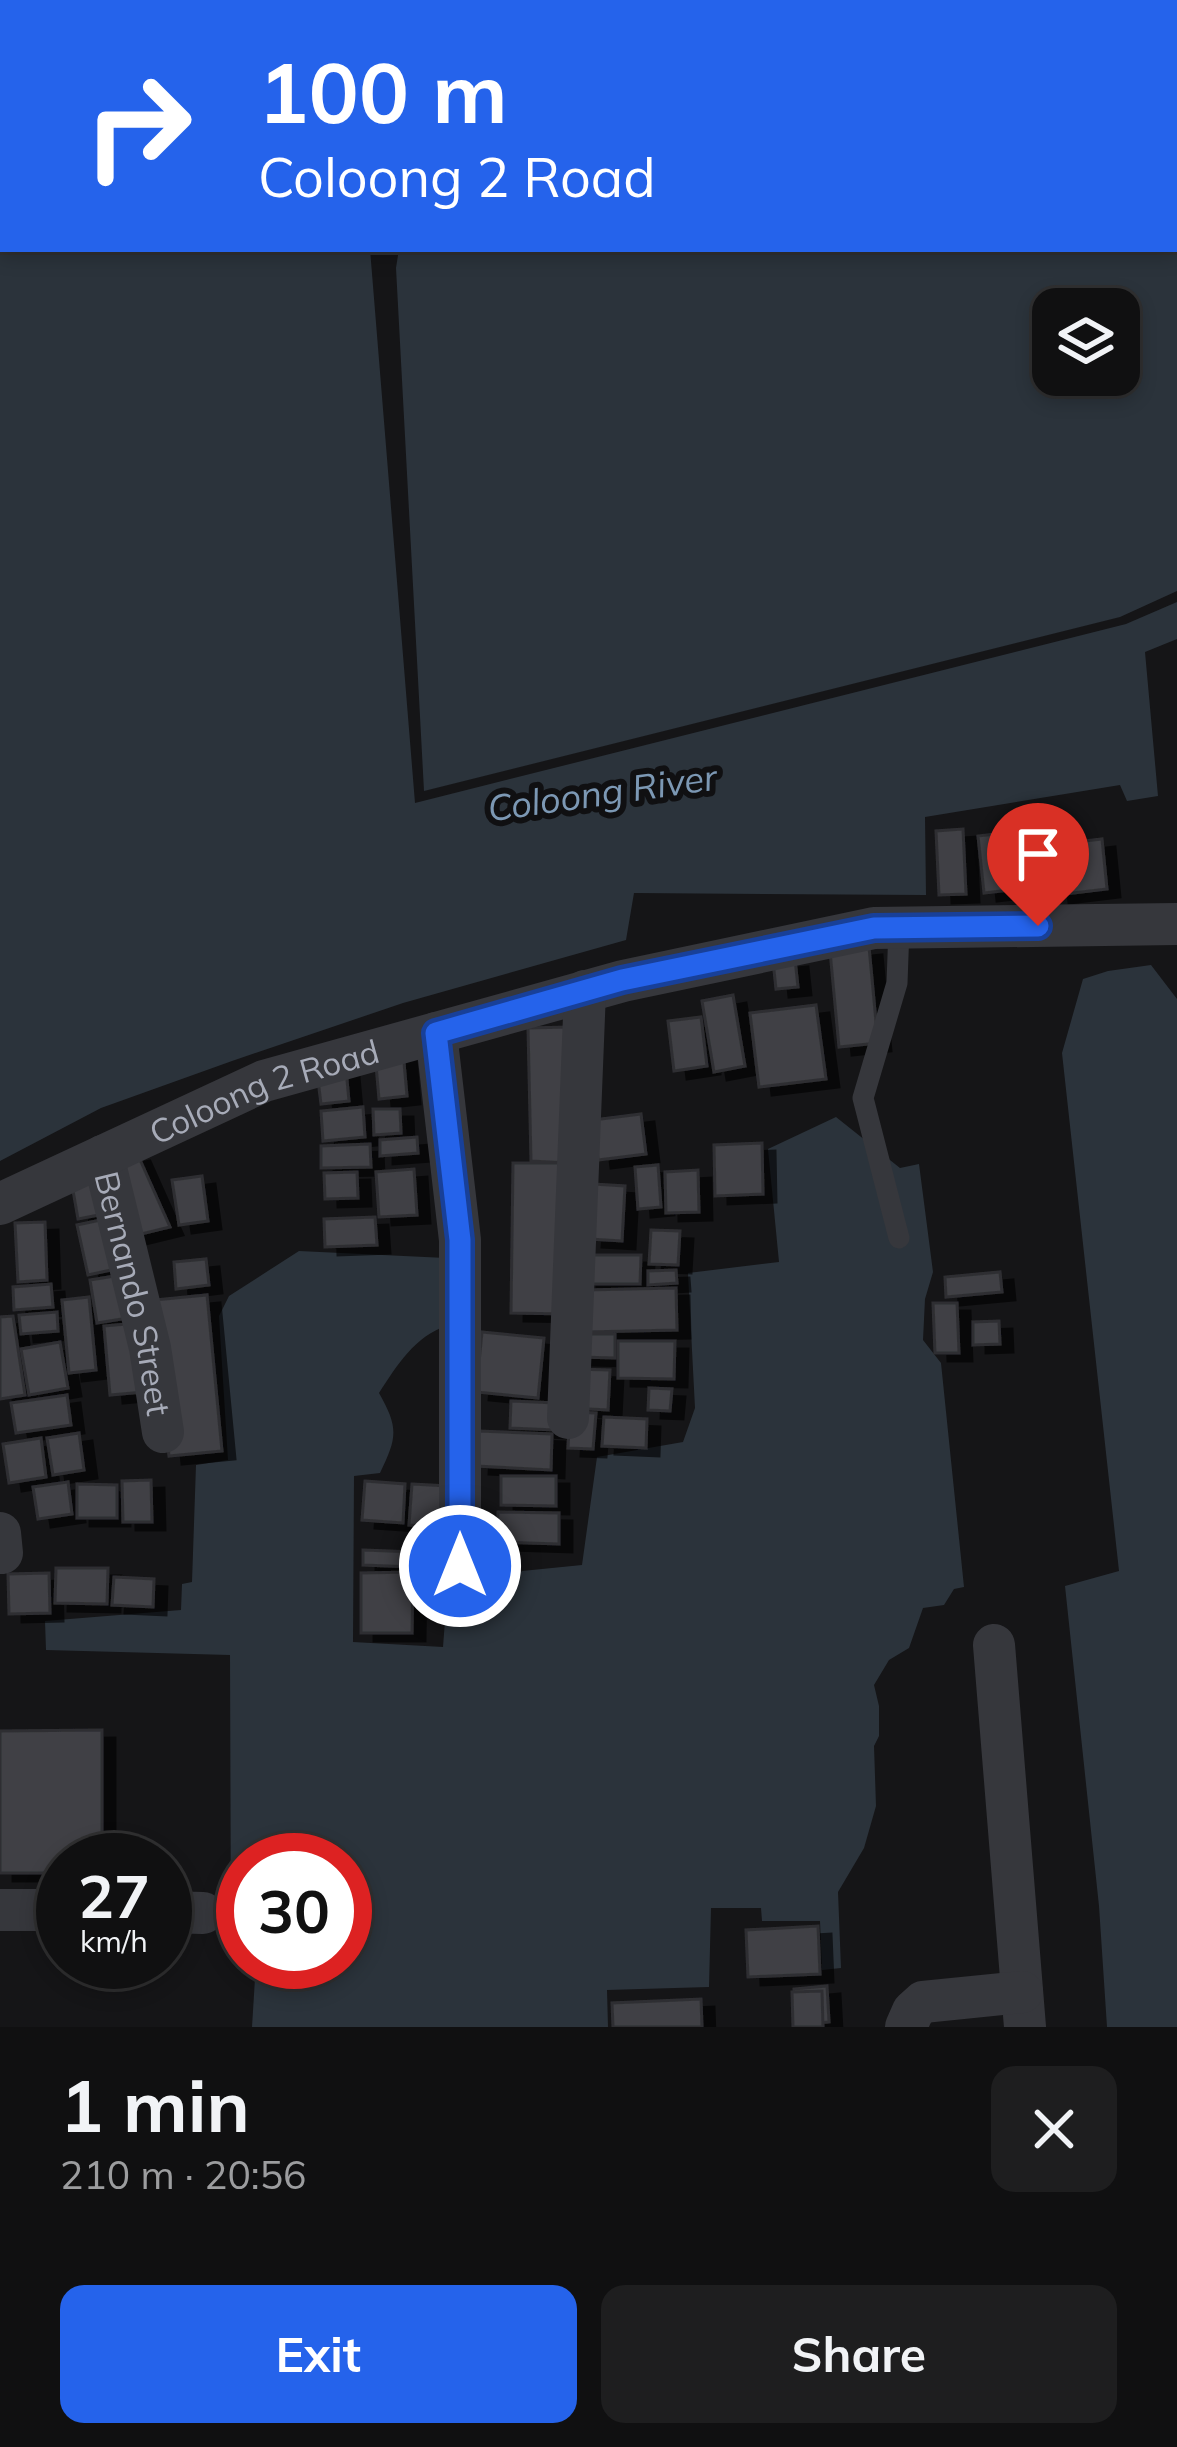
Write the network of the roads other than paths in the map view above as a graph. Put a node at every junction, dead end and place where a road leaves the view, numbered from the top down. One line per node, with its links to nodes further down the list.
1 (1177, 924): 2 (street, Coloong 2 Road)
2 (898, 928): 3 (street, Coloong 2 Road); 7 (lane)
3 (584, 991): 4 (street, Coloong 2 Road); 8 (street)
4 (436, 1033): 5 (street, Coloong 2 Road); 10 (street)
5 (103, 1156): 6 (street, Coloong 2 Road); 9 (street, Bernando Street)
6 (0, 1204)
7 (898, 1238)
8 (568, 1418)
9 (163, 1432)
10 (460, 1566)
11 (994, 1646): 14 (street)
12 (0, 1910): 13 (street)
13 (36, 1910)
14 (1024, 2009): 15 (street)
15 (906, 2027)

